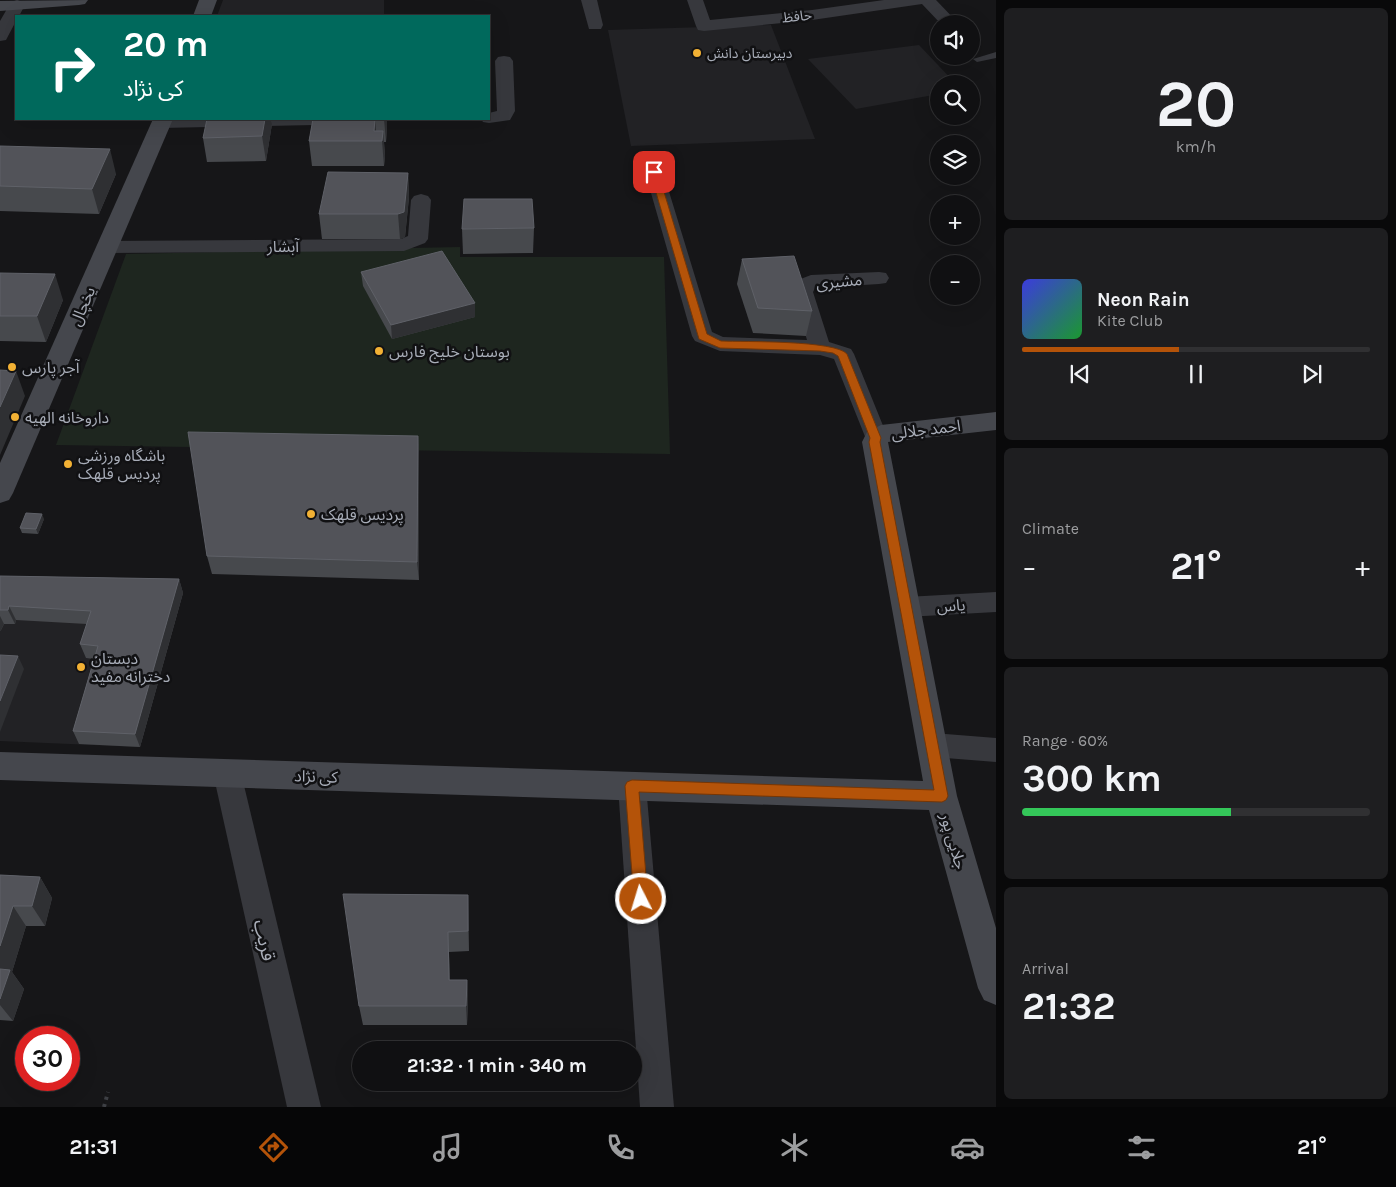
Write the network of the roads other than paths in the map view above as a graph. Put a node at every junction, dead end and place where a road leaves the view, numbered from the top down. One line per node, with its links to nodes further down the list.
1 (78, 0): 7 (street)
2 (208, 0): 8 (street)
3 (589, 0): 10 (street)
4 (695, 0): 6 (street, حافظ)
5 (927, 0): 9 (street)
6 (910, 1)
7 (8, 6): 11 (street)
8 (202, 15)
9 (942, 15)
10 (595, 25)
11 (0, 36)
12 (996, 55): 13 (lane)
13 (980, 59)
14 (504, 61): 15 (street)
15 (490, 118)
16 (262, 120): 17 (street)
17 (162, 121): 20 (street, یخچال)
18 (654, 172): 22 (street)
19 (421, 200): 20 (street, آبشار)
20 (107, 247): 25 (street, یخچال)
21 (879, 278): 22 (street, مشیری)
22 (820, 348): 24 (street)
23 (996, 421): 24 (street, احمد جلالی)
24 (876, 447): 27 (street, جلایی پور)
25 (1, 486)
26 (996, 602): 27 (street, یاس)
27 (906, 607): 28 (street, جلایی پور)
28 (933, 745): 29 (street); 33 (street, جلایی پور)
29 (996, 750)
30 (0, 766): 31 (street, کی نژاد)
31 (227, 773): 32 (street, کی نژاد); 35 (street, قریب)
32 (632, 786): 33 (street, کی نژاد); 36 (street)
33 (942, 796): 34 (street, جلایی پور)
34 (996, 988)
35 (304, 1107)
36 (657, 1107)

